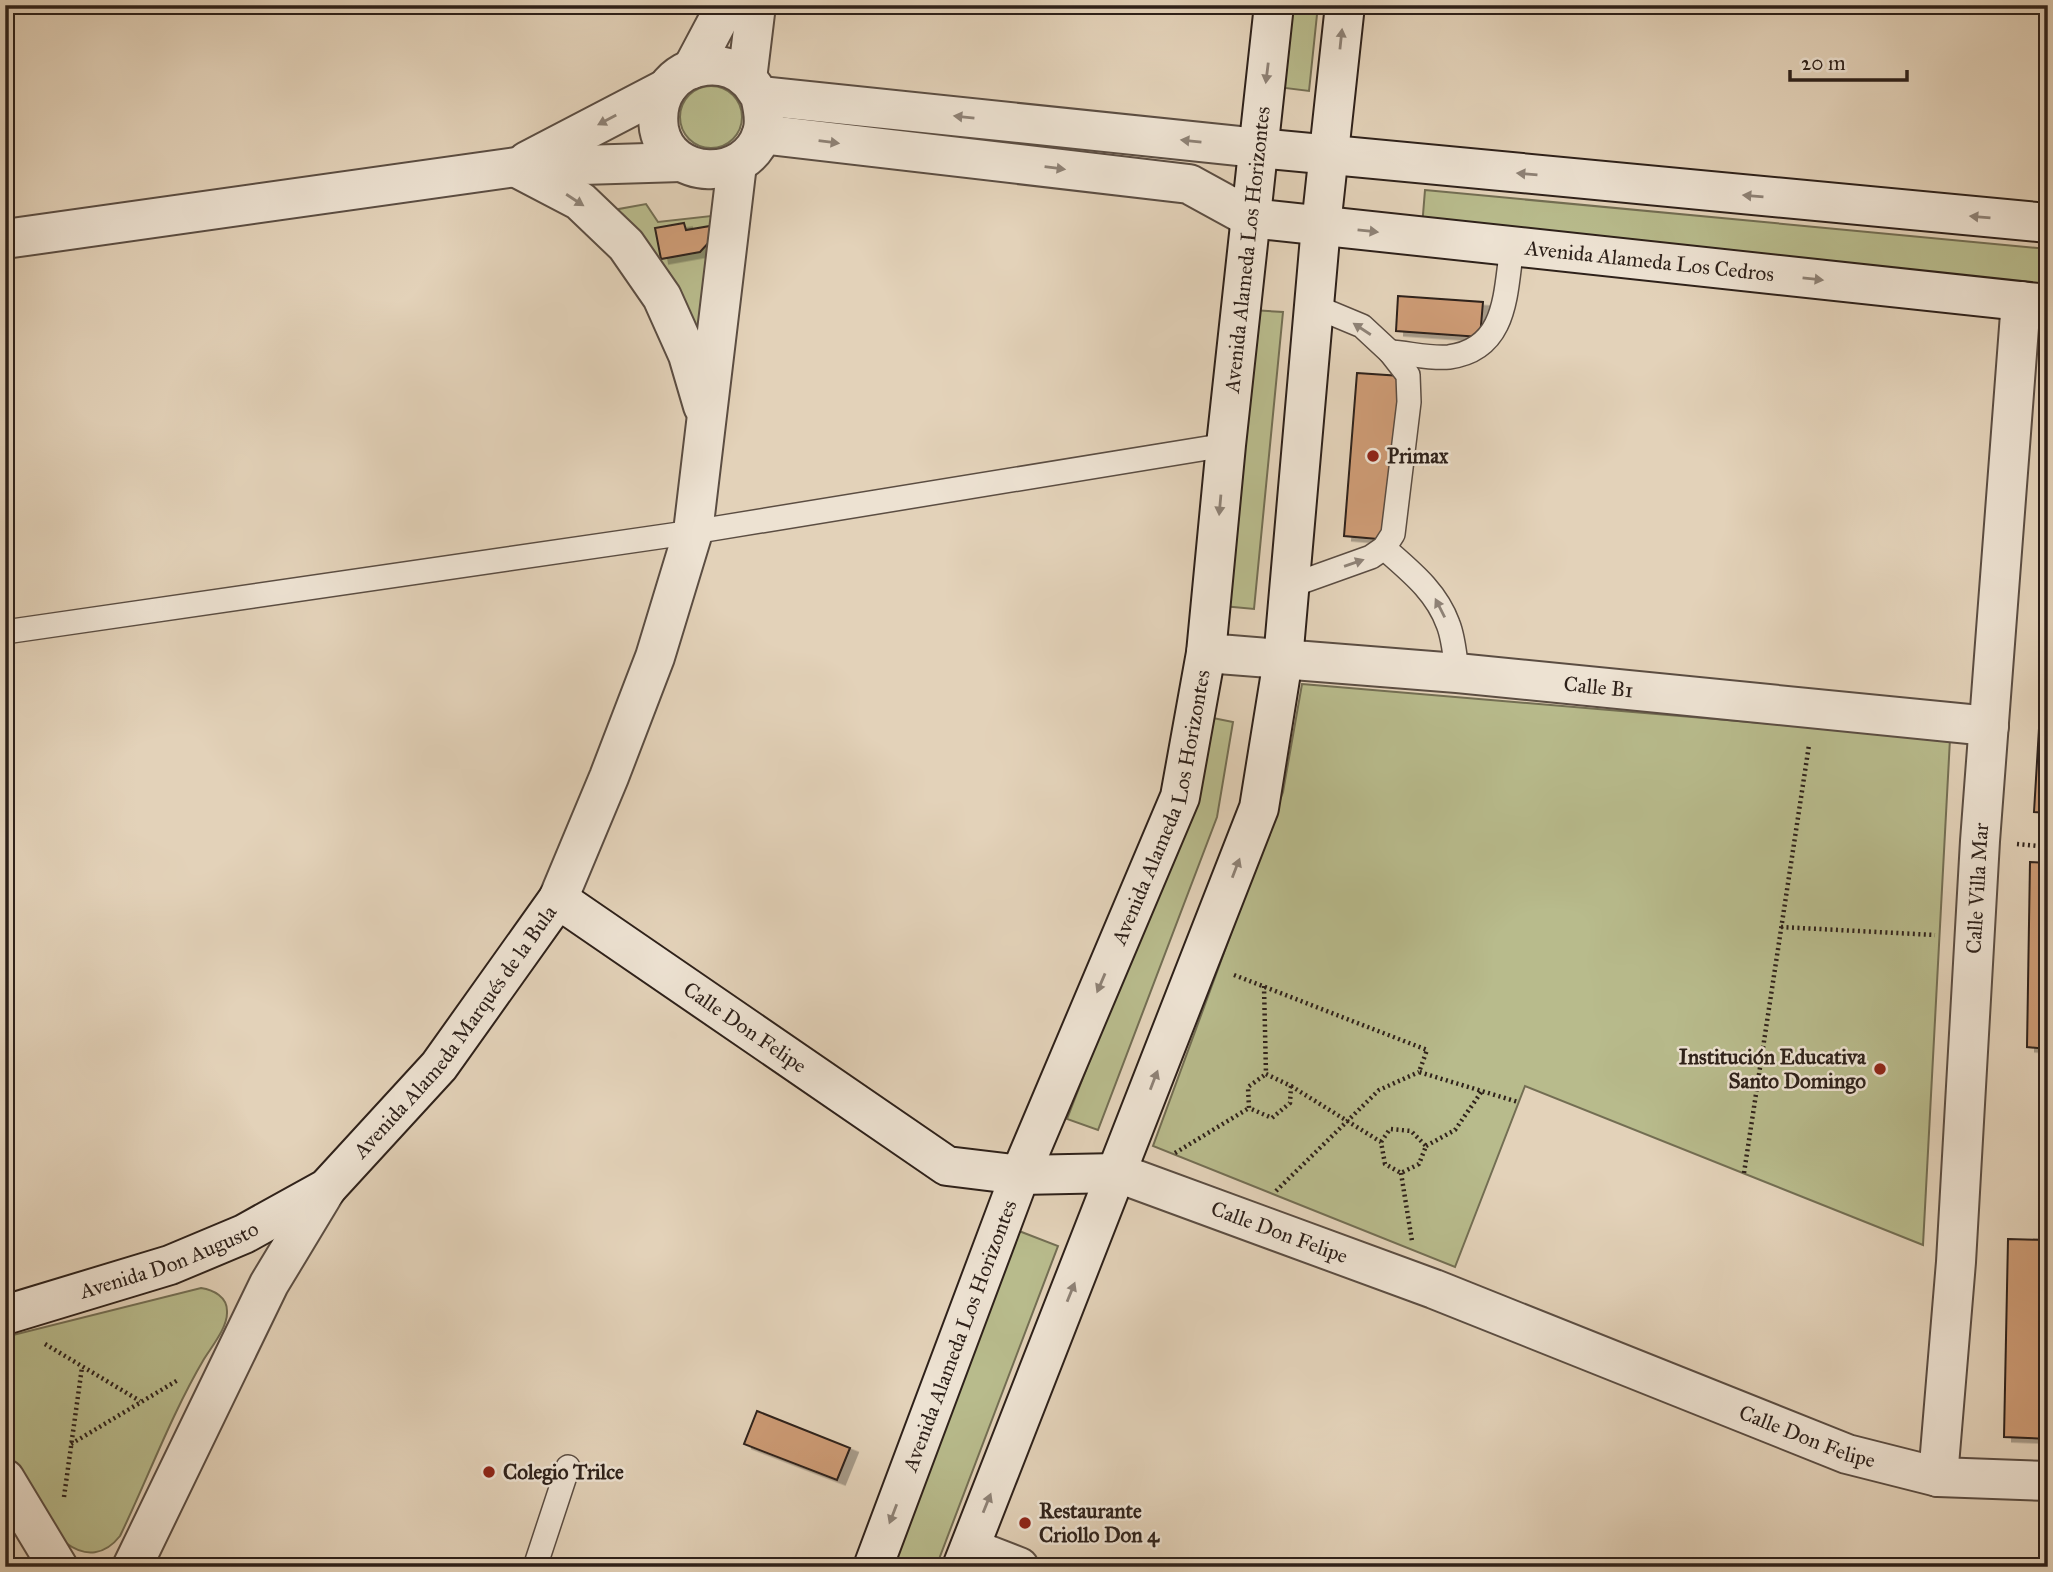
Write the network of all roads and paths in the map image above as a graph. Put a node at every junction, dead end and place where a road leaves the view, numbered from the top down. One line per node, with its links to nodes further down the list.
1 (726, 5): 5 (street)
2 (756, 5): 6 (street)
3 (1274, 5): 8 (street, Avenida Alameda Los Horizontes, one-way to 8)
4 (1345, 5): 9 (street, one-way to 4)
5 (680, 78): 6 (street); 10 (street); 12 (street, one-way to 12)
6 (754, 88): 7 (street); 8 (street, one-way to 6)
7 (762, 134): 11 (street); 13 (street, one-way to 13)
8 (1258, 148): 9 (street); 13 (street, Avenida Alameda Los Horizontes)
9 (1328, 155): 14 (street, one-way to 9); 15 (street)
10 (681, 162): 11 (street); 12 (street)
11 (737, 164): 21 (street, Avenida Alameda Marqués de la Bula)
12 (516, 167): 16 (street); 21 (street, Avenida Alameda Marqués de la Bula, one-way to 21)
13 (1251, 218): 15 (street, Avenida Alameda Los Cedros); 22 (street, Avenida Alameda Los Horizontes)
14 (2048, 223)
15 (1321, 226): 17 (street, Avenida Alameda Los Cedros, one-way to 17); 19 (street)
16 (5, 239)
17 (1512, 247): 18 (street, Avenida Alameda Los Cedros, one-way to 18); 20 (lane)
18 (2034, 303): 30 (street, Calle Villa Mar)
19 (1314, 306): 20 (lane, one-way to 19); 25 (street)
20 (1390, 352): 24 (lane)
21 (707, 421): 23 (street, Avenida Alameda Marqués de la Bula)
22 (1226, 445): 23 (lane); 27 (street, Avenida Alameda Los Horizontes, one-way to 27)
23 (693, 532): 26 (lane); 32 (street, Avenida Alameda Marqués de la Bula)
24 (1384, 548): 25 (lane, one-way to 24); 29 (lane, one-way to 24)
25 (1290, 586): 28 (street)
26 (5, 632)
27 (1206, 653): 28 (street, Calle B1); 48 (street, Avenida Alameda Los Horizontes, one-way to 48)
28 (1283, 660): 29 (street, Calle B1); 49 (street, one-way to 28)
29 (1457, 673): 30 (street, Calle B1)
30 (1989, 726): 60 (street, Calle Villa Mar)
31 (1809, 741): 33 (path)
32 (558, 898): 48 (street, Calle Don Felipe); 50 (street, Avenida Alameda Marqués de la Bula)
33 (1781, 926): 34 (path); 47 (path)
34 (1940, 936)
35 (1230, 973): 36 (path)
36 (1264, 986): 37 (path); 38 (path)
37 (1419, 1072): 40 (path); 43 (path)
38 (1266, 1074): 39 (path); 42 (path)
39 (1291, 1086): 42 (path); 43 (path)
40 (1482, 1091): 41 (path); 45 (path)
41 (1518, 1102)
42 (1249, 1108): 49 (path)
43 (1346, 1120): 44 (path); 51 (path)
44 (1381, 1142): 45 (path); 46 (path)
45 (1426, 1146): 46 (path)
46 (1401, 1173): 52 (path)
47 (1744, 1173)
48 (1020, 1175): 49 (street, Calle Don Felipe); 68 (street, Avenida Alameda Los Horizontes, one-way to 68)
49 (1135, 1179): 60 (street, Calle Don Felipe); 64 (street, one-way to 49)
50 (327, 1188): 53 (street, Avenida Don Augusto); 66 (street, Avenida Alameda Marqués de la Bula)
51 (1276, 1191)
52 (1414, 1251)
53 (5, 1315)
54 (35, 1339): 55 (path)
55 (82, 1367): 57 (path); 58 (path)
56 (180, 1378): 57 (path)
57 (140, 1401): 58 (path)
58 (71, 1444): 63 (path)
59 (568, 1467): 67 (lane)
60 (1937, 1477): 62 (street, Calle Don Felipe)
61 (5, 1479): 63 (street)
62 (2048, 1481)
63 (36, 1529): 65 (street)
64 (966, 1557): 69 (street)
65 (58, 1567)
66 (132, 1567)
67 (535, 1567)
68 (873, 1567)
69 (1019, 1567)

